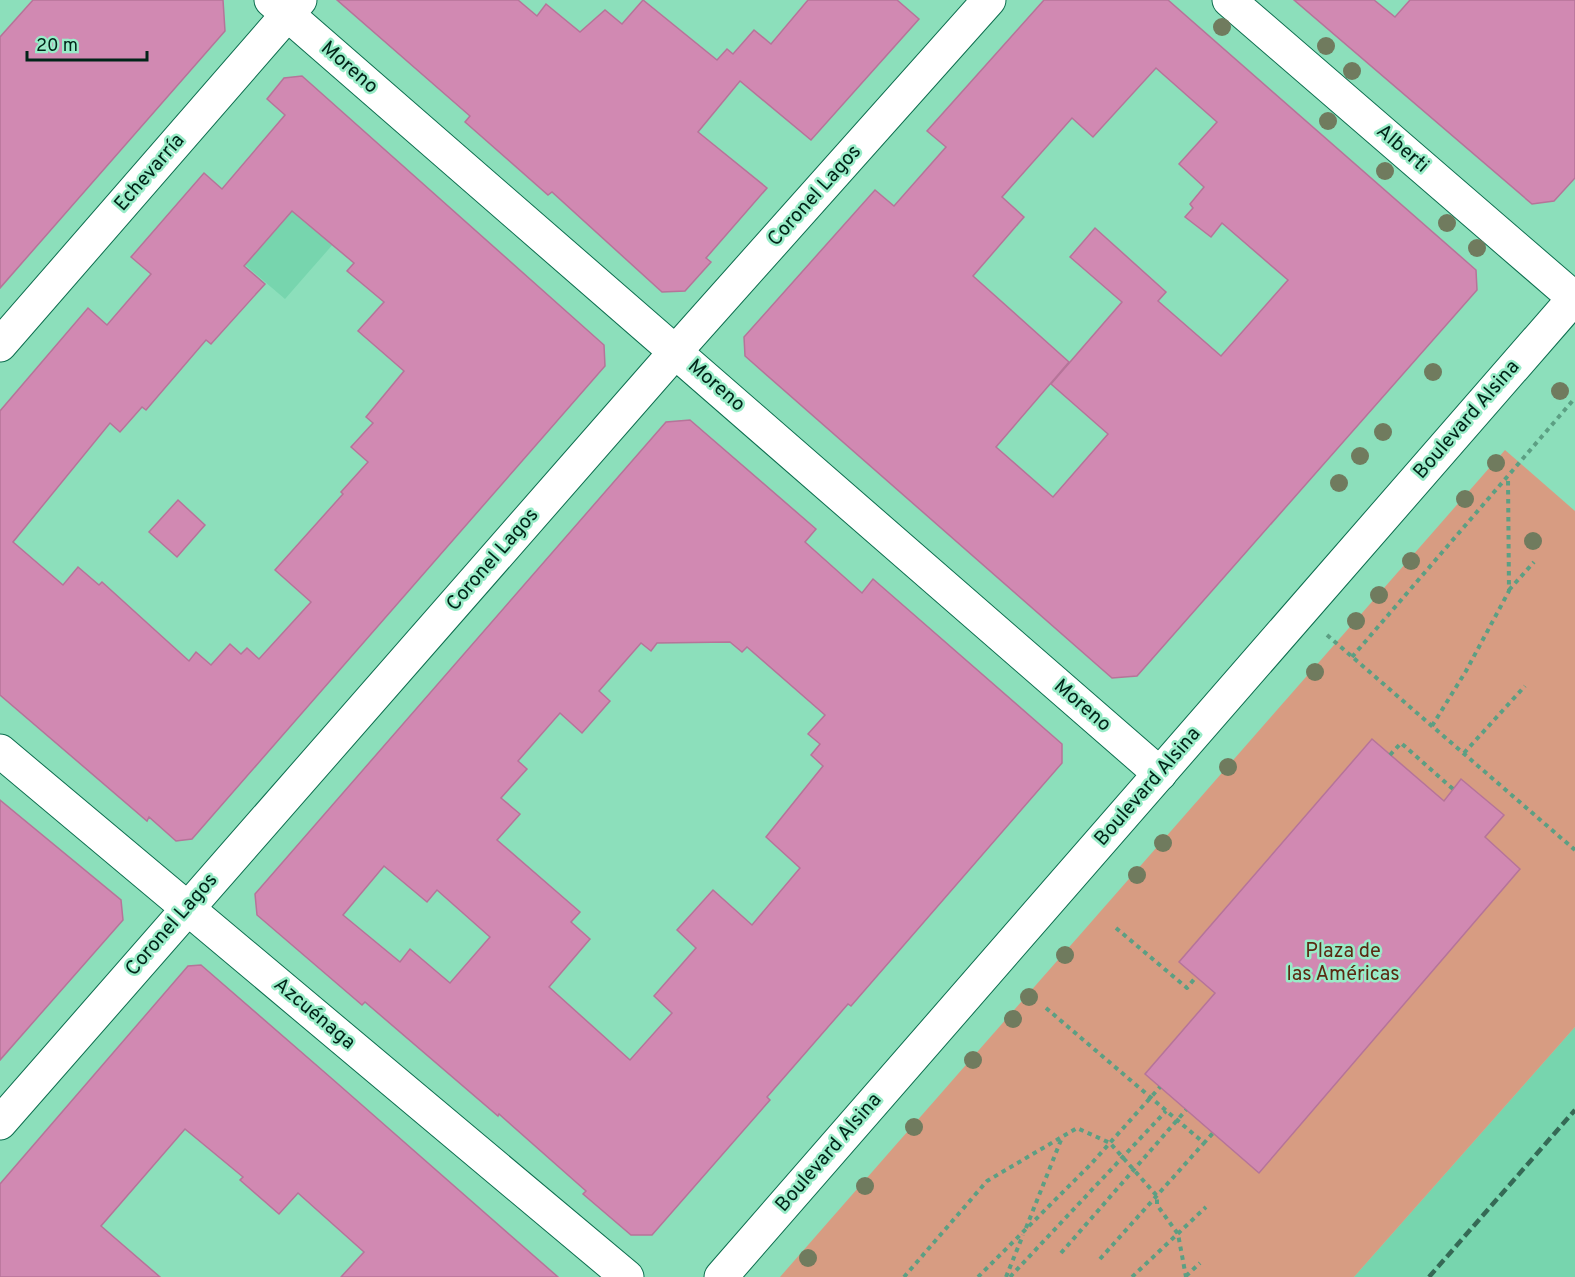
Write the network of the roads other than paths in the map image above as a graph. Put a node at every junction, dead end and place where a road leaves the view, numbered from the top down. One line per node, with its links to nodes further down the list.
1 (990, 0): 6 (street, Coronel Lagos)
2 (1229, 0): 4 (street, Alberti)
3 (286, 5): 5 (street, Echevarría); 6 (street, Moreno)
4 (1575, 297): 8 (street, Boulevard Alsina)
5 (0, 345)
6 (676, 351): 8 (street, Moreno); 9 (street, Coronel Lagos)
7 (0, 751): 9 (street, Azcuénaga)
8 (1160, 774): 12 (street, Boulevard Alsina)
9 (187, 908): 10 (street, Coronel Lagos); 11 (street, Azcuénaga)
10 (0, 1123)
11 (627, 1277)
12 (721, 1277)

